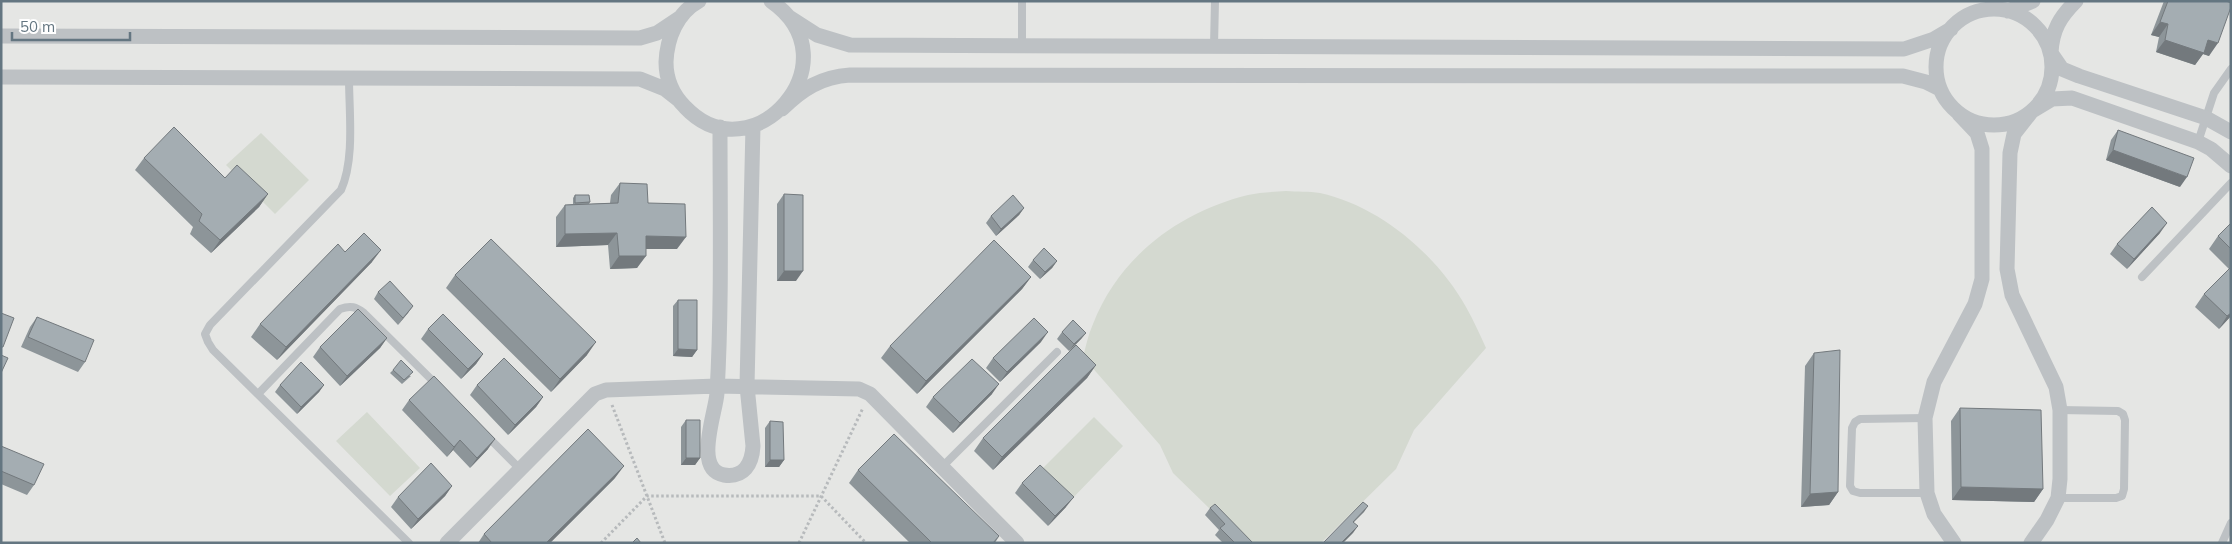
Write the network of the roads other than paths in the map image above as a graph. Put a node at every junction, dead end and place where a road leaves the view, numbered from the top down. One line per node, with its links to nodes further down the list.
1 (1022, 1): 12 (lane)
2 (1215, 1): 13 (lane)
3 (2033, 1): 8 (street)
4 (2076, 1): 14 (street)
5 (697, 2): 9 (street)
6 (1992, 5): 8 (street); 10 (street)
7 (778, 7): 12 (street); 20 (street)
8 (2008, 10): 14 (street)
9 (680, 17): 11 (street); 19 (street)
10 (1951, 29): 13 (street); 18 (street)
11 (1, 36)
12 (1022, 46): 13 (street)
13 (1214, 46)
14 (2051, 53): 21 (street); 23 (street)
15 (2231, 69): 23 (lane)
16 (1, 77): 17 (street)
17 (349, 78): 19 (street); 36 (lane)
18 (1940, 89): 20 (street); 22 (street)
19 (679, 100): 25 (street)
20 (782, 109): 24 (street)
21 (2032, 111): 22 (street); 27 (street); 38 (street)
22 (1959, 114): 39 (street)
23 (2206, 118): 26 (street); 27 (lane)
24 (754, 126): 25 (street); 32 (street)
25 (720, 127): 31 (street)
26 (2231, 132)
27 (2198, 142): 28 (street)
28 (2231, 166)
29 (2231, 183): 30 (lane)
30 (2142, 277)
31 (721, 285): 32 (street); 34 (street)
32 (749, 285): 35 (street)
33 (1057, 352): 41 (lane)
34 (717, 386): 35 (street); 35 (street); 42 (street)
35 (748, 386): 41 (street)
36 (258, 392): 37 (lane); 46 (lane)
37 (446, 394)
38 (2060, 410): 44 (street); 44 (lane)
39 (1925, 418): 43 (street); 43 (lane)
40 (480, 428): 42 (lane)
41 (942, 467): 48 (street)
42 (520, 469): 47 (street)
43 (1926, 493): 49 (street)
44 (2058, 498): 50 (street)
45 (2231, 523): 51 (lane)
46 (410, 543)
47 (446, 543)
48 (1018, 543)
49 (1954, 543)
50 (2030, 543)
51 (2222, 543)

